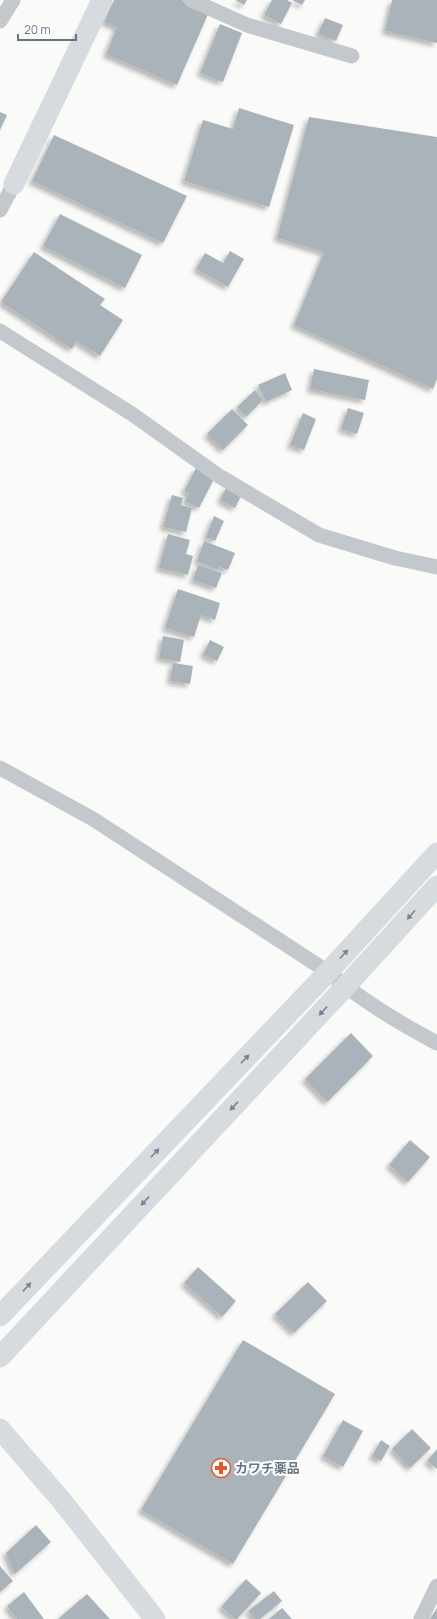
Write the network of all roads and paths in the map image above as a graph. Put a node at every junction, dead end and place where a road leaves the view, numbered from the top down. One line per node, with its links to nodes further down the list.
1 (13, 0): 4 (street)
2 (102, 0): 6 (street)
3 (191, 0): 5 (street)
4 (0, 21)
5 (352, 56)
6 (14, 184): 7 (street)
7 (0, 210)
8 (0, 331): 9 (street)
9 (437, 566)
10 (0, 768): 13 (street)
11 (437, 853): 13 (street, one-way to 11)
12 (437, 886): 14 (street, one-way to 14)
13 (328, 972): 14 (street); 16 (street, one-way to 13)
14 (345, 987): 15 (street); 17 (street, one-way to 17)
15 (437, 1043)
16 (0, 1316)
17 (0, 1356)
18 (0, 1429): 20 (street)
19 (437, 1586): 21 (street)
20 (155, 1619)
21 (421, 1619)

